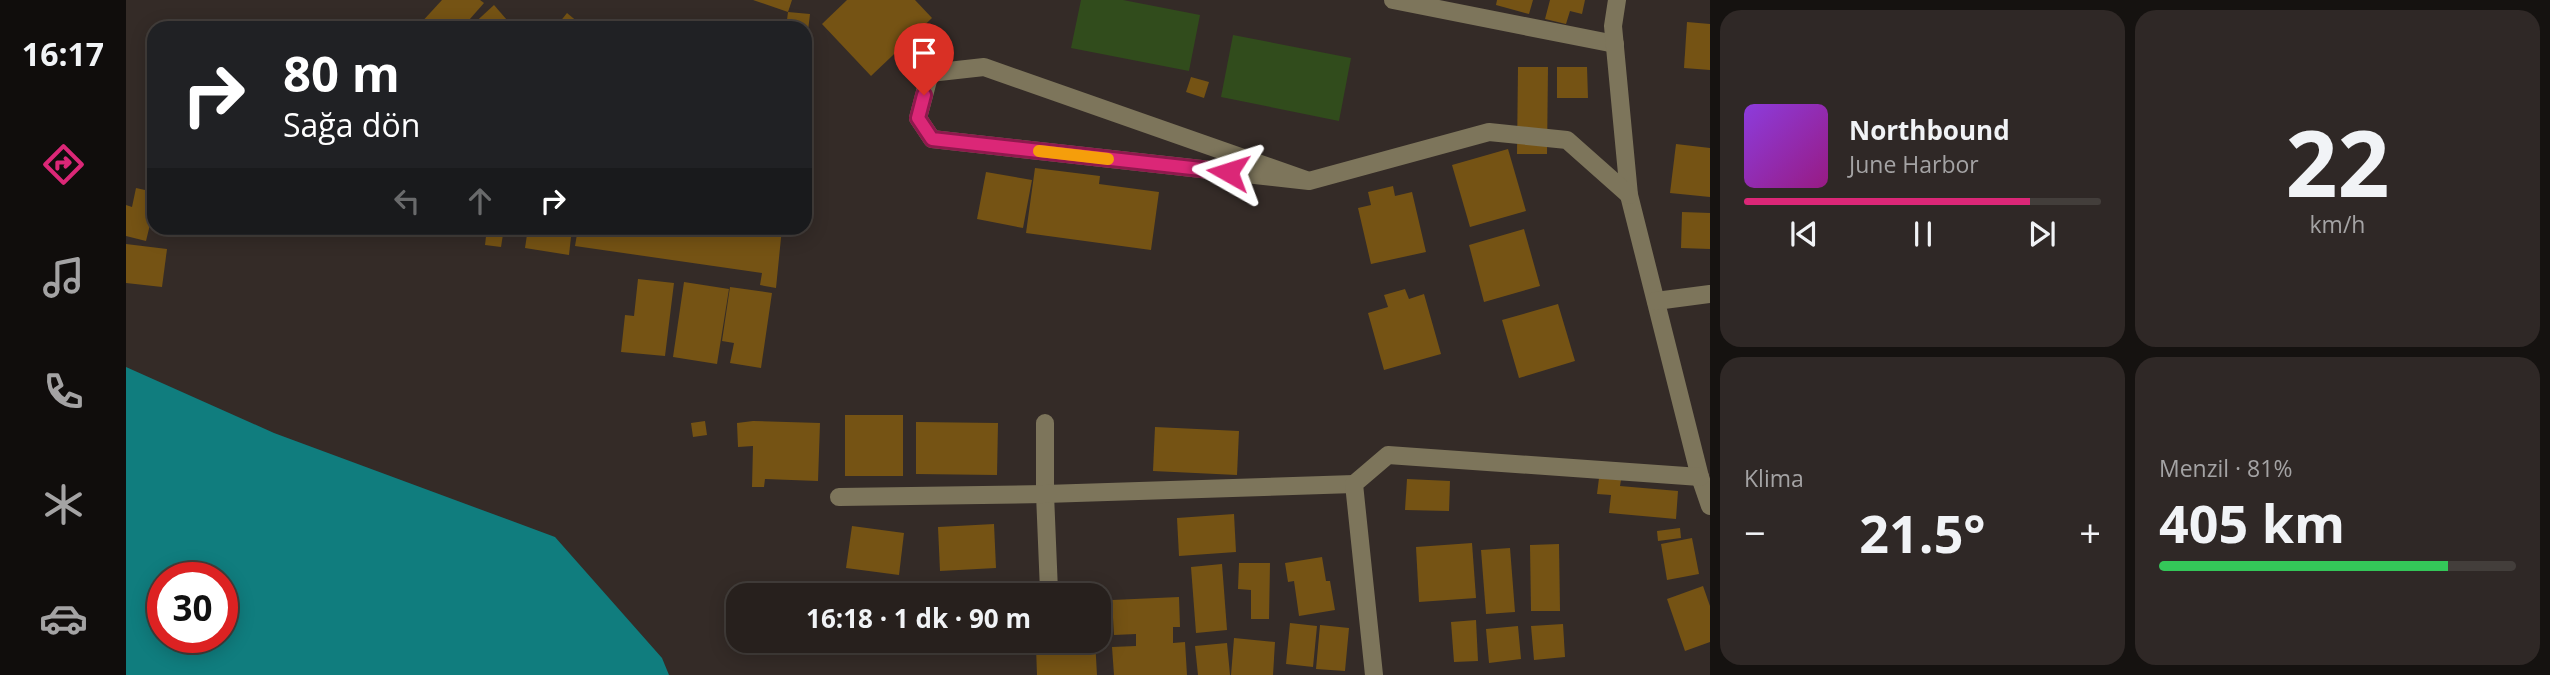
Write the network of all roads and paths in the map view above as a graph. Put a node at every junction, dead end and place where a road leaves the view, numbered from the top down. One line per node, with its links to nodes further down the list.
1 (1393, 0): 3 (street)
2 (1617, 0): 3 (street)
3 (1615, 44): 5 (street)
4 (1308, 181): 4 (street); 5 (street)
5 (1629, 195): 7 (street)
6 (1710, 294): 7 (street)
7 (1656, 301): 9 (street)
8 (1045, 422): 11 (street)
9 (1700, 477): 10 (street); 13 (street)
10 (1354, 484): 11 (street); 15 (street)
11 (1045, 494): 12 (street); 14 (street)
12 (839, 497)
13 (1710, 506)
14 (1049, 583)
15 (1374, 675)

